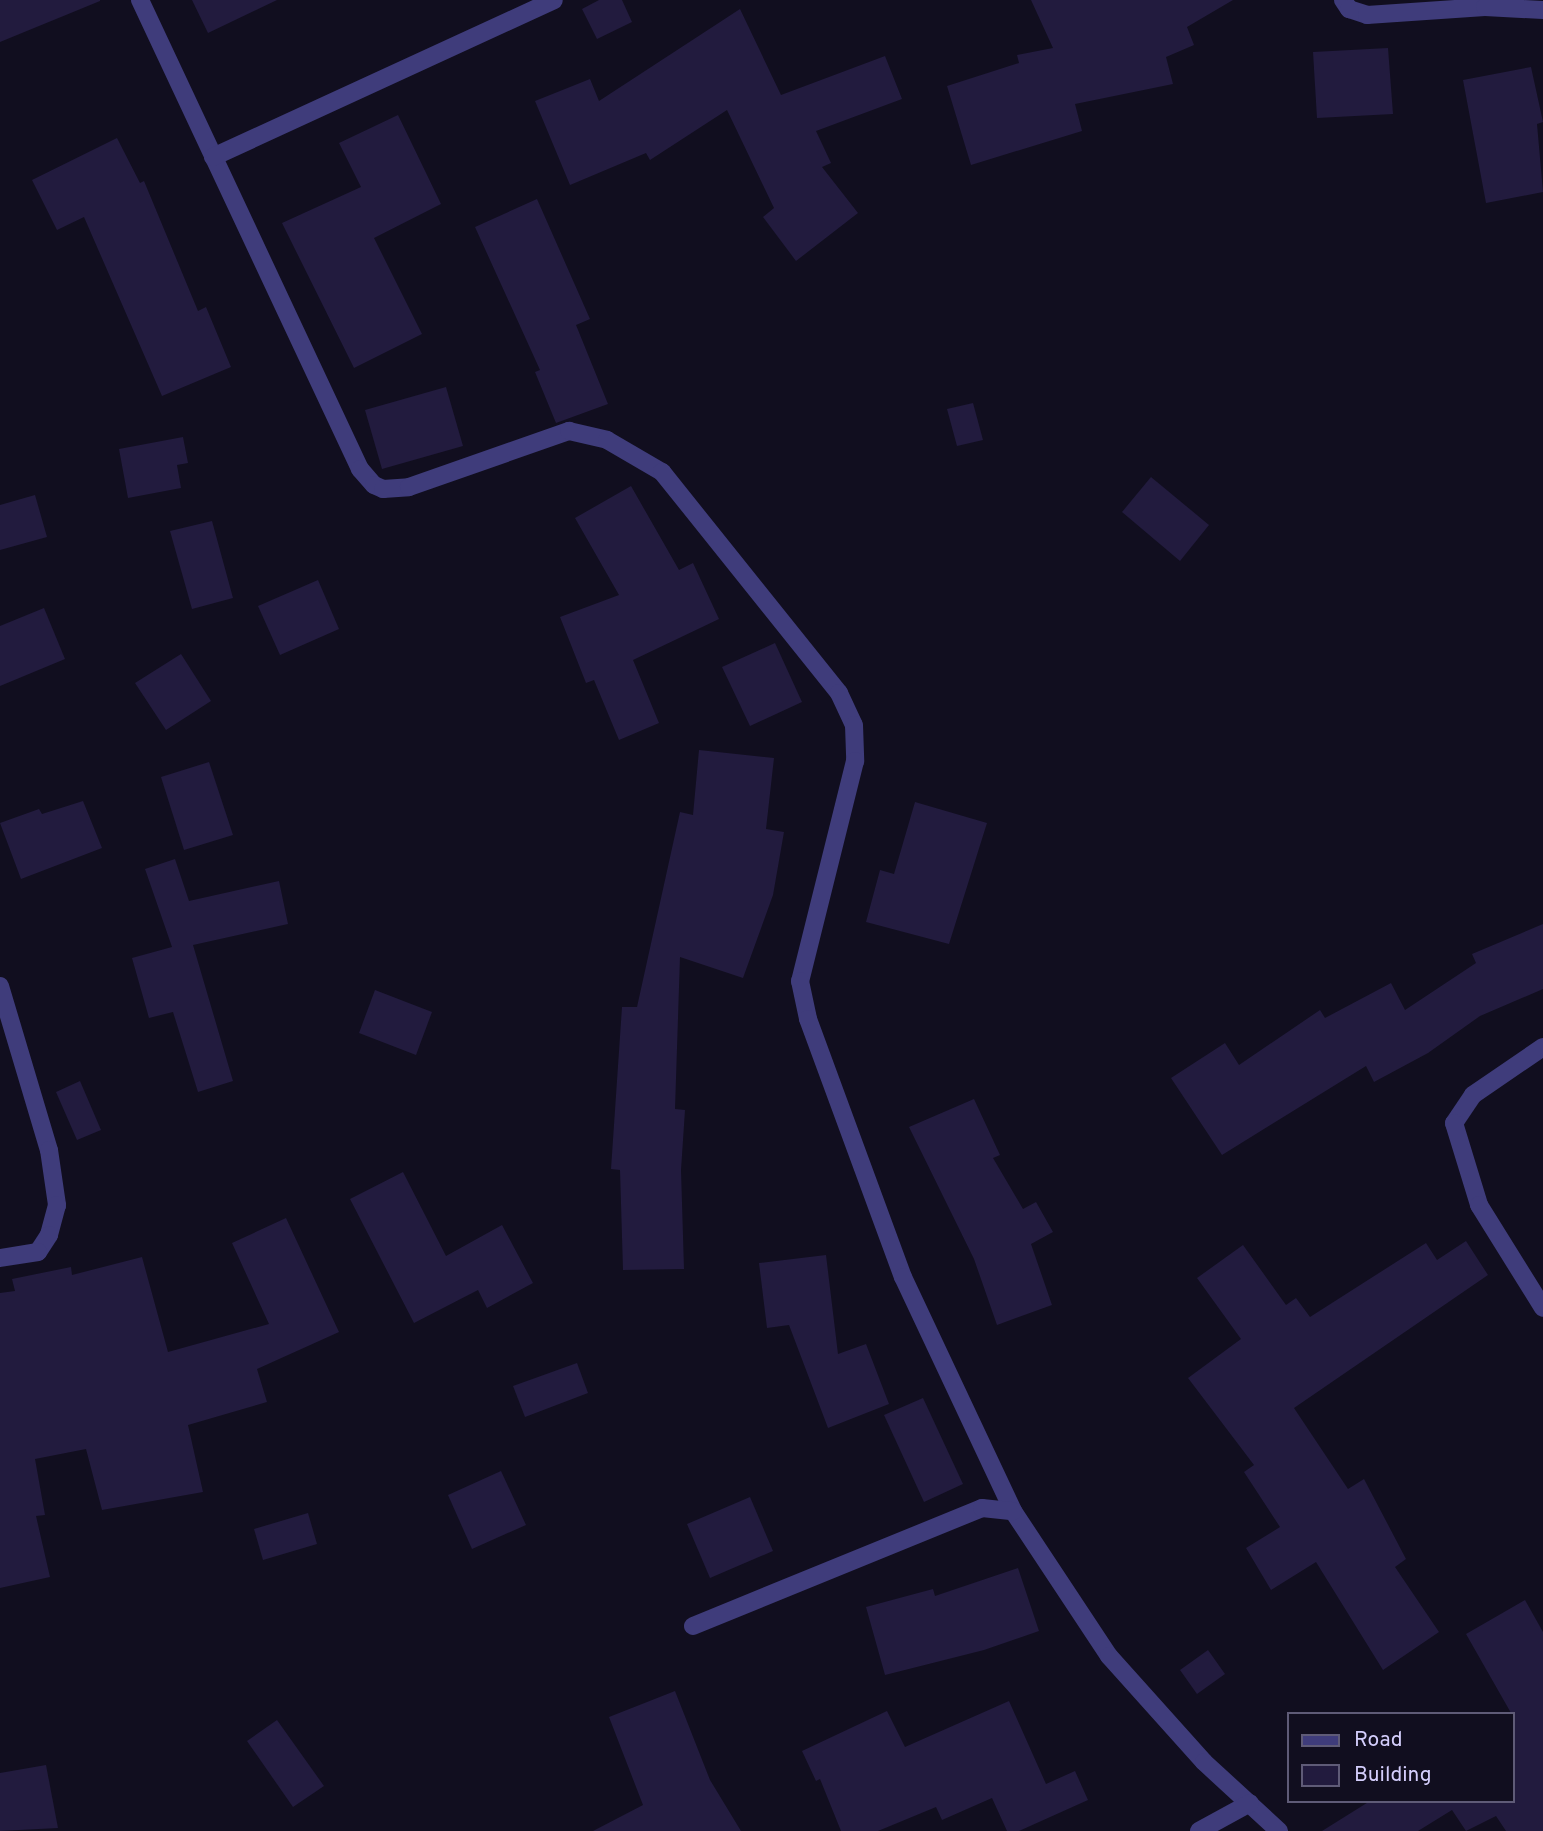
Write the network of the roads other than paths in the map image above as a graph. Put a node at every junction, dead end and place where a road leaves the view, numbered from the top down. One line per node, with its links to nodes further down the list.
1 (140, 0): 5 (street)
2 (554, 0): 5 (street)
3 (1343, 0): 4 (street)
4 (1543, 10)
5 (213, 157): 10 (street)
6 (0, 986): 8 (street)
7 (1543, 1047): 9 (street)
8 (0, 1258)
9 (1543, 1308)
10 (1013, 1511): 11 (street); 12 (street)
11 (693, 1626)
12 (1250, 1803): 13 (street); 14 (street)
13 (1199, 1831)
14 (1279, 1831)

